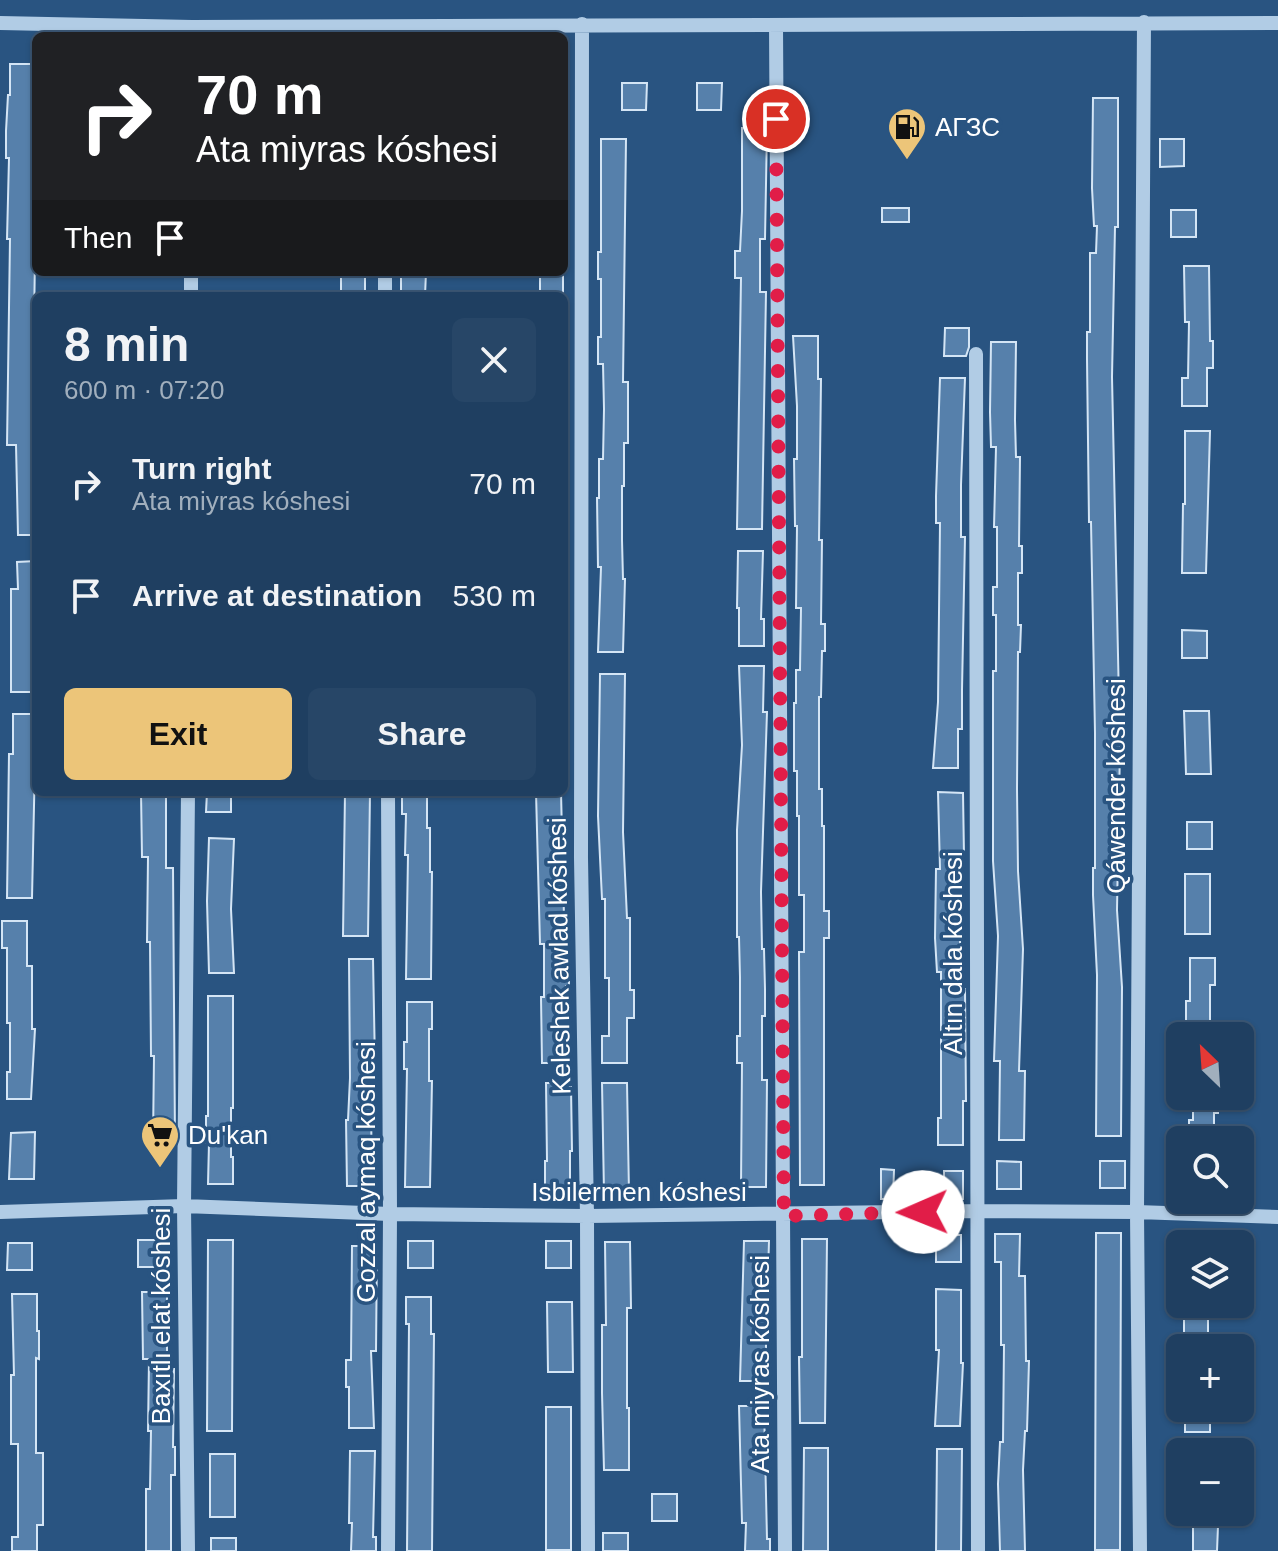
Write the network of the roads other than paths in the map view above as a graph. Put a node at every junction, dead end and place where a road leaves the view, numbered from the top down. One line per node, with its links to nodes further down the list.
1 (1144, 22): 3 (street); 5 (street); 14 (street, Qáwender kóshesi)
2 (0, 23): 7 (street)
3 (1278, 23)
4 (582, 24): 5 (street); 6 (street); 16 (street, Keleshek awlad kóshesi)
5 (776, 25): 17 (street, Ata miyras kóshesi)
6 (384, 31): 7 (street)
7 (192, 32)
8 (976, 354): 12 (street, Altın dala kóshesi)
9 (188, 796): 11 (street, Baxıtlı elat kóshesi)
10 (388, 796): 15 (street, Gozzal aymaq kóshesi)
11 (184, 1206): 13 (street, Isbilermen kóshesi); 15 (street, Isbilermen kóshesi); 19 (street, Baxıtlı elat kóshesi)
12 (978, 1211): 14 (street, Isbilermen kóshesi); 17 (street, Isbilermen kóshesi); 23 (street, Altın dala kóshesi)
13 (0, 1212)
14 (1137, 1212): 18 (street, Isbilermen kóshesi); 24 (street, Qáwender kóshesi)
15 (390, 1214): 16 (street, Isbilermen kóshesi); 20 (street, Gozzal aymaq kóshesi)
16 (587, 1216): 17 (street, Isbilermen kóshesi); 21 (street, Keleshek awlad kóshesi)
17 (784, 1216): 22 (street, Ata miyras kóshesi)
18 (1278, 1217)
19 (188, 1551)
20 (388, 1551)
21 (588, 1551)
22 (785, 1551)
23 (978, 1551)
24 (1140, 1551)

